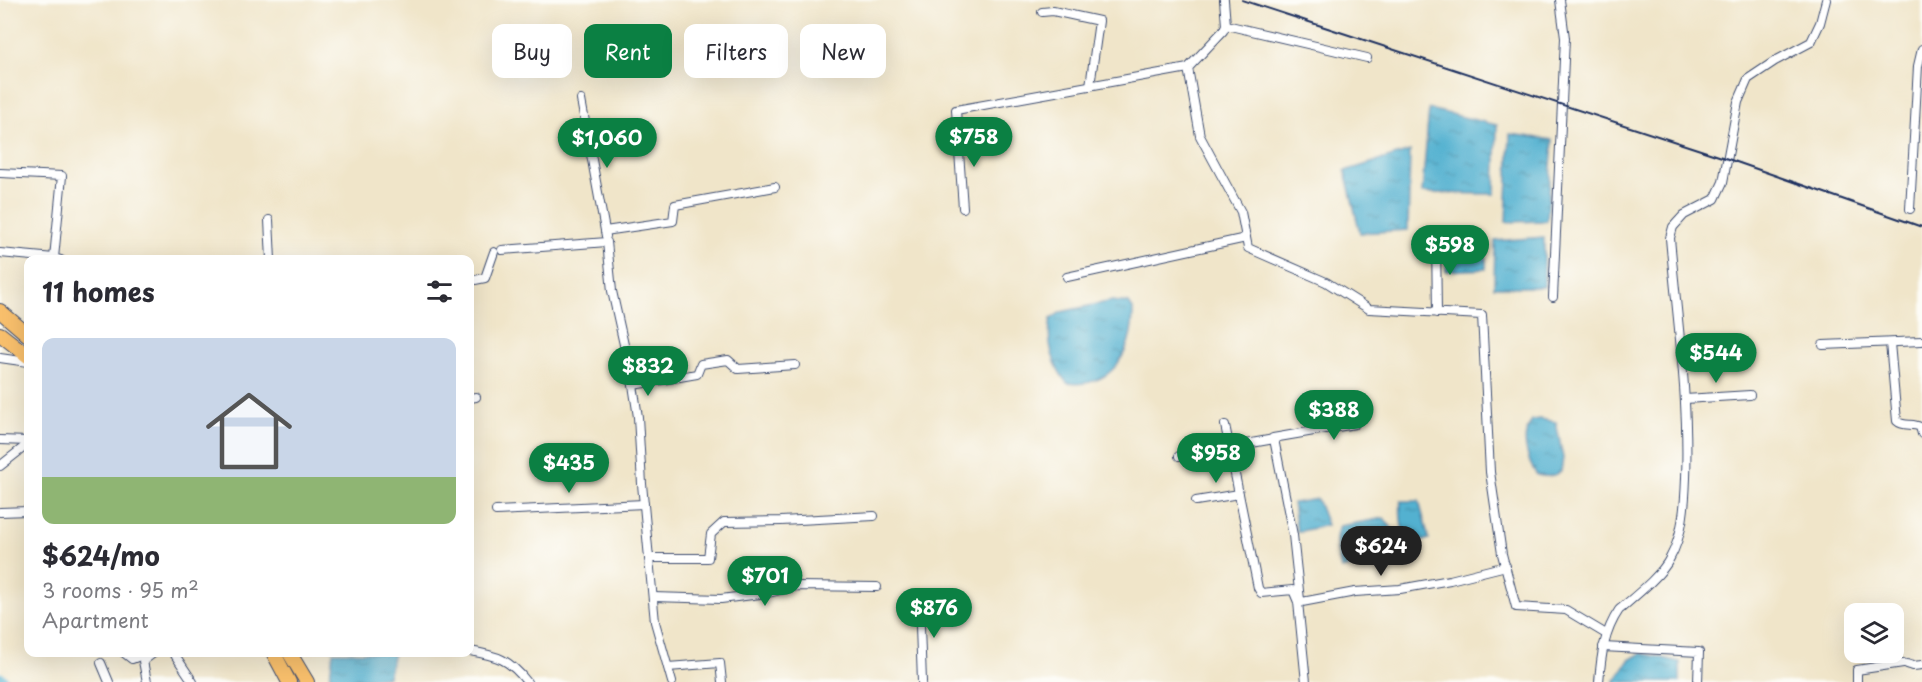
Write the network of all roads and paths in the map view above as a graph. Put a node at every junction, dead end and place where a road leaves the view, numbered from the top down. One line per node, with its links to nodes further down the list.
1 (1224, 0): 5 (street)
2 (1560, 0): 26 (street)
3 (1826, 0): 40 (street)
4 (1042, 12): 9 (street)
5 (1226, 25): 7 (street); 8 (street)
6 (1922, 49): 14 (street)
7 (1367, 58)
8 (1188, 68): 9 (street); 17 (street)
9 (1090, 86): 13 (street)
10 (581, 100): 16 (street)
11 (0, 173): 22 (street)
12 (775, 187): 16 (street)
13 (963, 208)
14 (1910, 209)
15 (269, 220): 23 (street)
16 (605, 231): 19 (street)
17 (1246, 238): 24 (street); 28 (street)
18 (1436, 239): 28 (street)
19 (607, 242): 25 (street); 38 (street)
20 (0, 253): 21 (street)
21 (24, 255)
22 (58, 255)
23 (271, 255)
24 (1066, 277)
25 (474, 280)
26 (1553, 297)
27 (0, 311): 29 (highway)
28 (1437, 313): 59 (street)
29 (24, 332)
30 (0, 334): 34 (highway)
31 (1922, 341): 32 (street)
32 (1890, 343): 33 (street); 43 (street)
33 (1823, 345)
34 (24, 353)
35 (0, 358): 36 (street)
36 (24, 361)
37 (795, 365): 38 (street)
38 (633, 385): 53 (street)
39 (1750, 395): 40 (street)
40 (1684, 399): 63 (street)
41 (1355, 411): 44 (street)
42 (1225, 425): 48 (street)
43 (1922, 434)
44 (1273, 438): 48 (street); 59 (street)
45 (0, 440): 46 (street)
46 (24, 443)
47 (24, 446): 50 (street)
48 (1230, 447): 49 (street); 51 (street)
49 (1179, 456)
50 (0, 466)
51 (1239, 494): 52 (street); 82 (street)
52 (1196, 501)
53 (644, 504): 55 (street); 58 (street)
54 (24, 511): 56 (street)
55 (496, 511)
56 (0, 512)
57 (874, 516): 58 (street)
58 (649, 558): 61 (street)
59 (1506, 566): 63 (street)
60 (877, 587): 61 (street)
61 (653, 597): 72 (street)
62 (919, 598): 81 (street)
63 (1606, 634): 64 (street)
64 (1603, 647): 83 (street); 84 (street)
65 (474, 652): 78 (street)
66 (148, 657): 74 (street)
67 (176, 657): 75 (street)
68 (276, 657): 76 (highway)
69 (292, 657): 77 (highway)
70 (101, 663): 73 (street)
71 (1922, 665): 85 (street)
72 (668, 667): 79 (street); 80 (street)
73 (109, 682)
74 (147, 682)
75 (194, 682)
76 (289, 682)
77 (307, 682)
78 (527, 682)
79 (672, 682)
80 (722, 682)
81 (922, 682)
82 (1306, 682)
83 (1599, 682)
84 (1698, 682)
85 (1857, 682)

